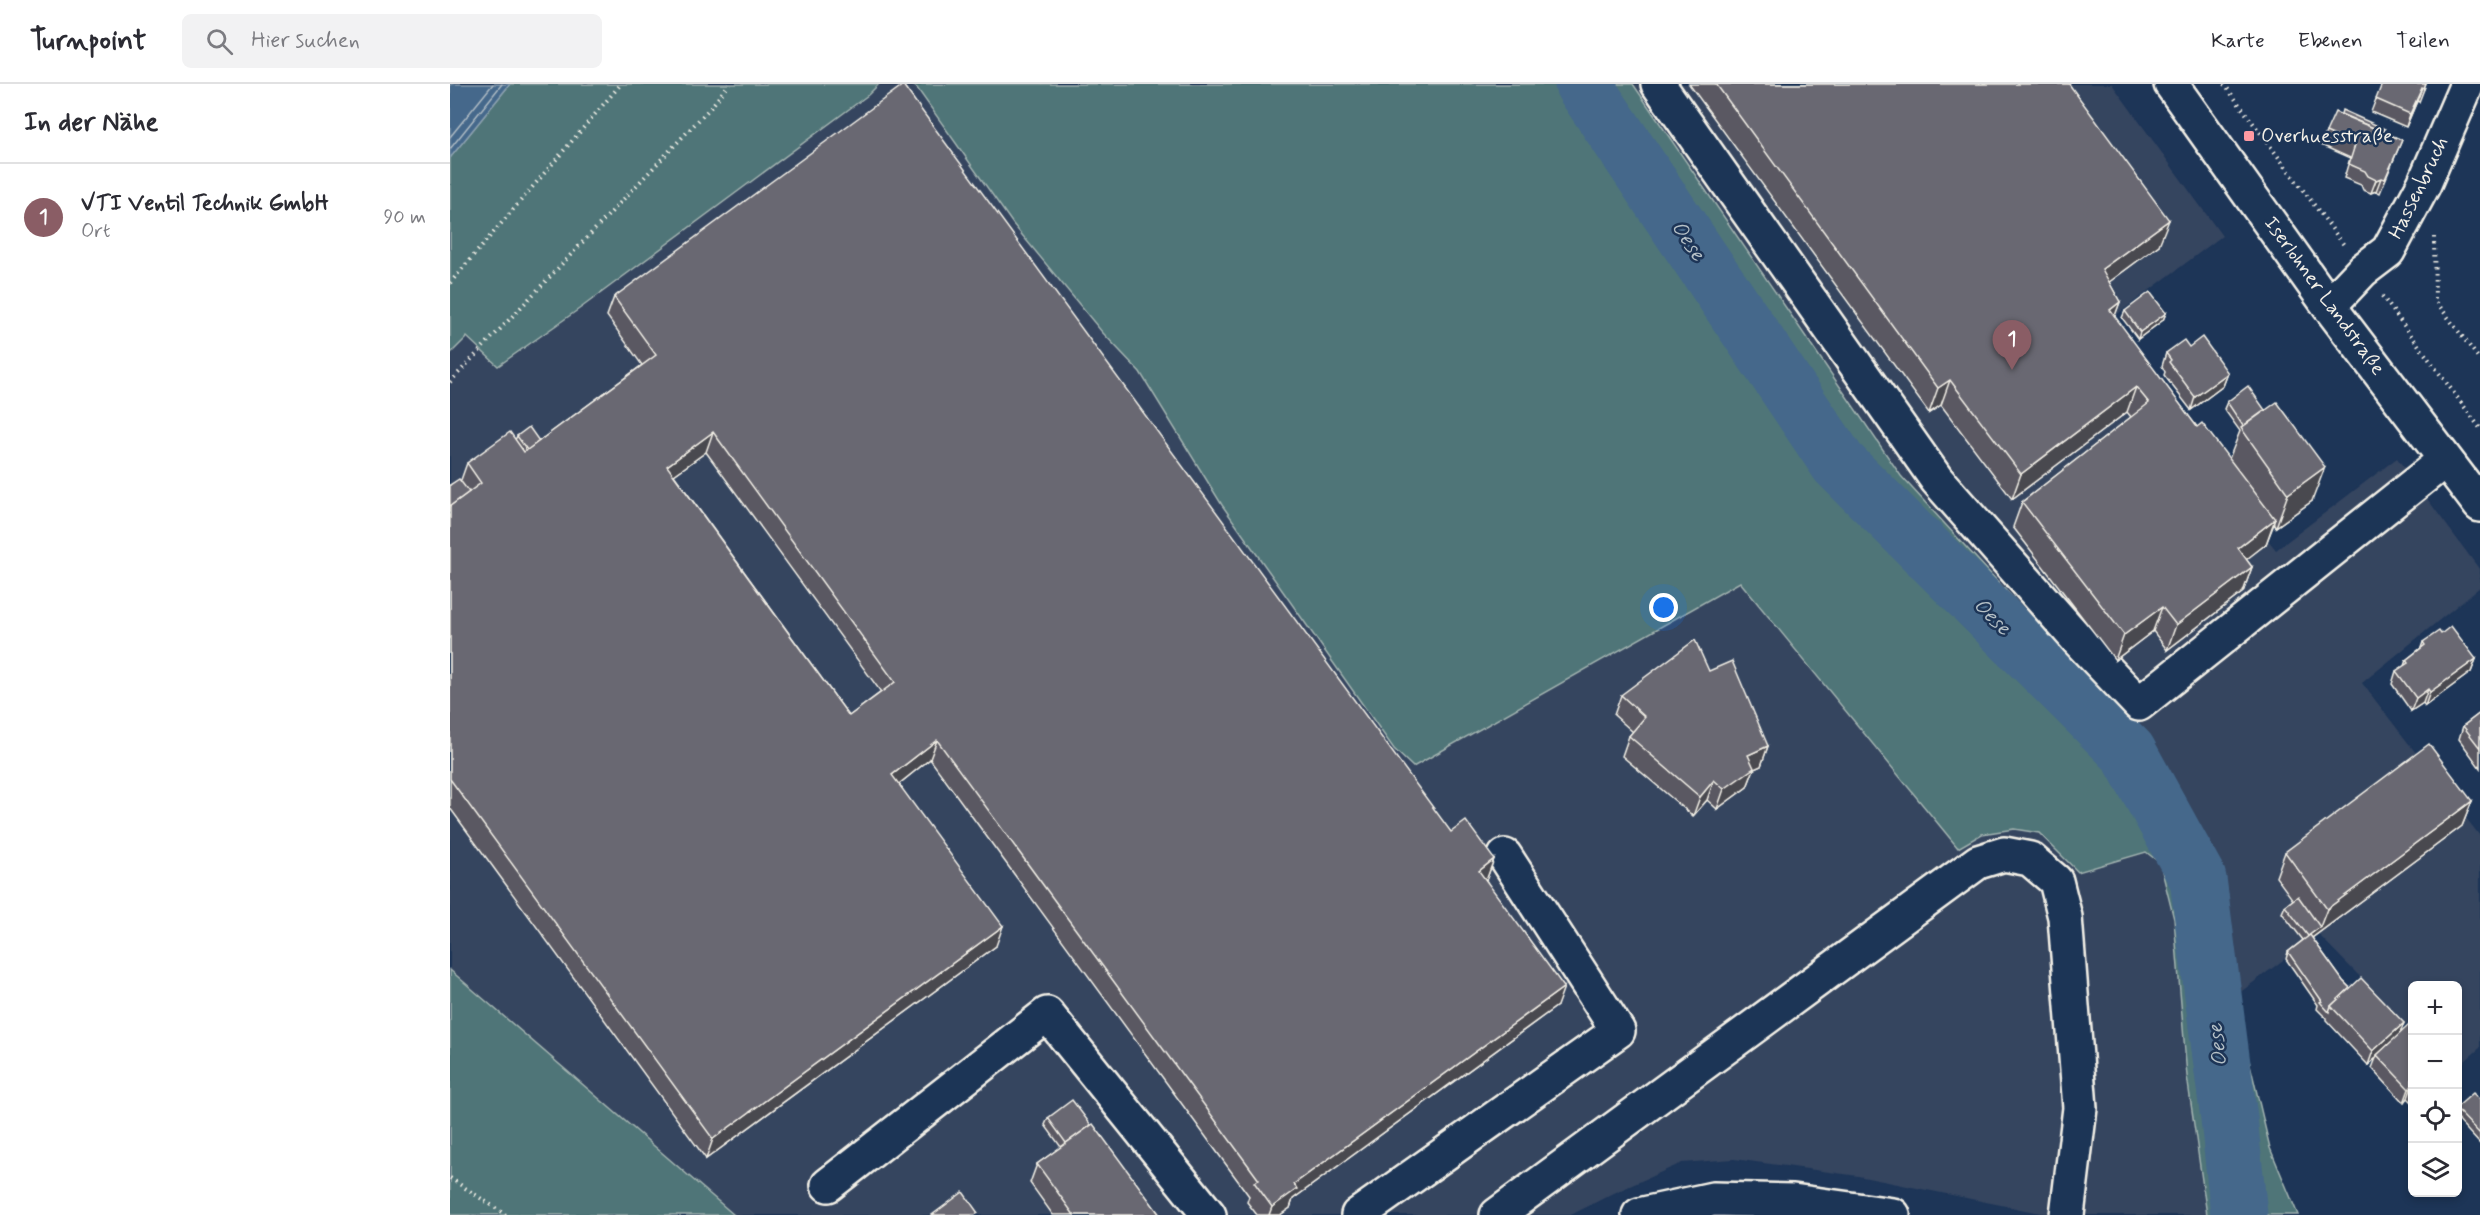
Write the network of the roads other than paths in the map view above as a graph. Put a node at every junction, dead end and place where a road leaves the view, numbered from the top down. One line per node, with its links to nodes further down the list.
1 (1658, 84): 5 (street)
2 (2171, 84): 4 (street, Iserlohner Landstraße)
3 (2467, 84): 4 (street, Hassenbruch)
4 (2329, 306): 5 (street, Iserlohner Landstraße)
5 (2445, 460): 6 (street, Iserlohner Landstraße)
6 (2480, 505)
7 (1505, 856): 10 (street)
8 (828, 1185): 9 (street)
9 (1209, 1215)
10 (1358, 1215)
11 (1497, 1215): 14 (street)
12 (1639, 1215): 13 (street)
13 (1893, 1215)
14 (2067, 1215)

